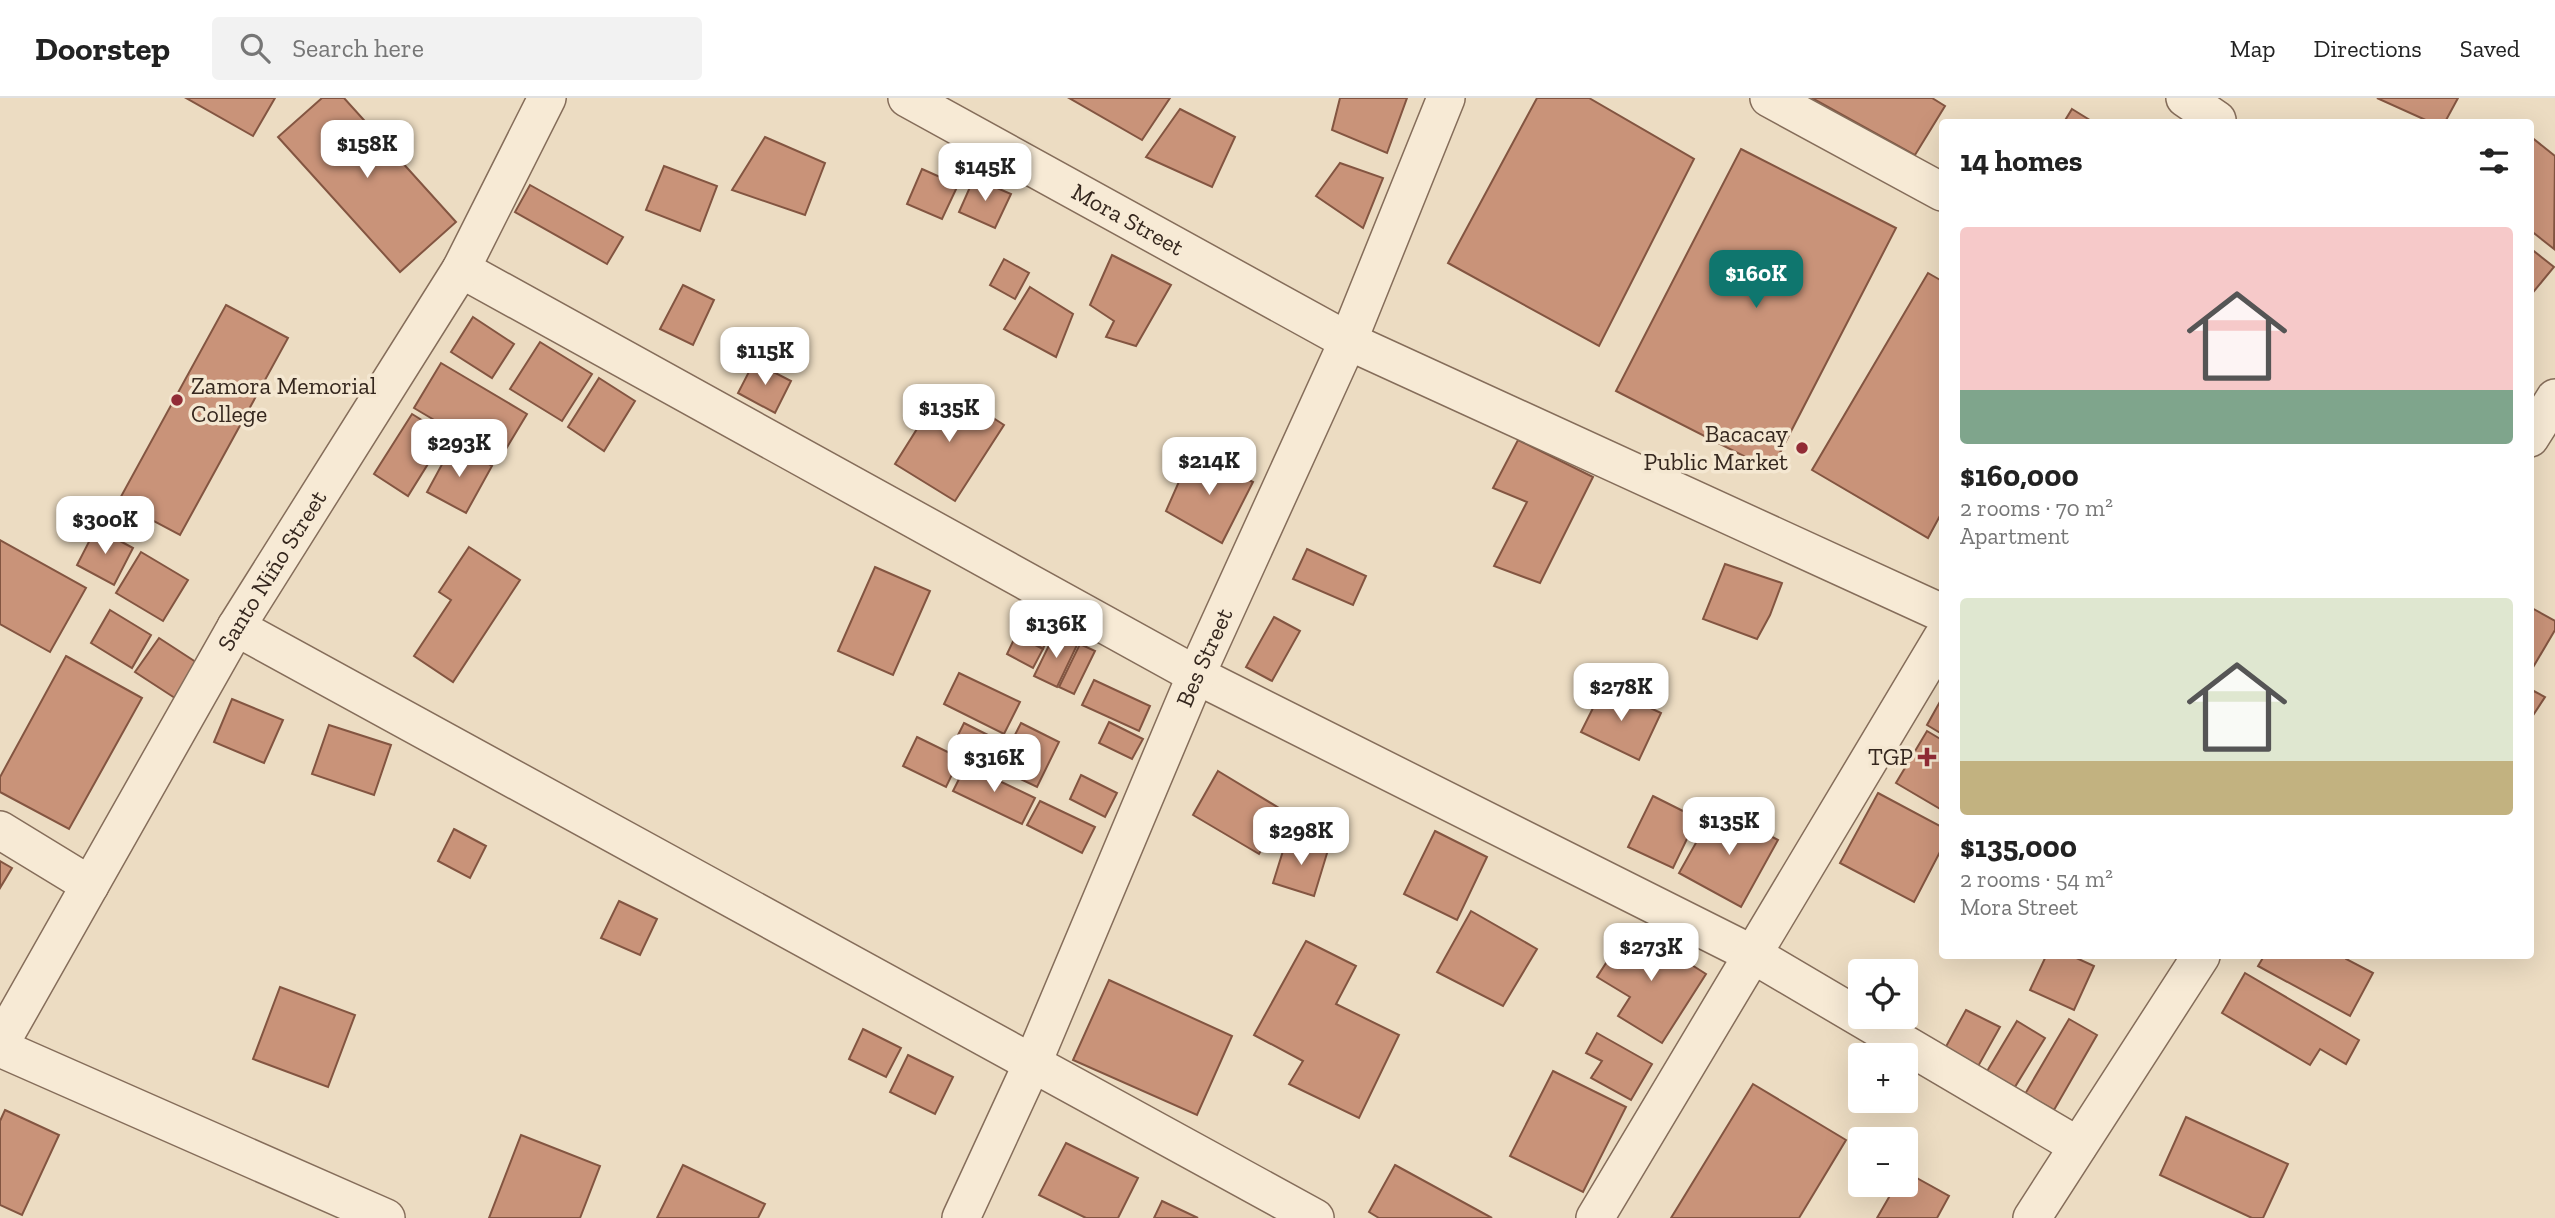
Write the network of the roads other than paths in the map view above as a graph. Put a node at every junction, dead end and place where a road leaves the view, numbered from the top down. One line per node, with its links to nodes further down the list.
1 (547, 98): 8 (street, Santo Niño Street)
2 (907, 98): 9 (street, Mora Street)
3 (1446, 98): 9 (street, Bes Street)
4 (1769, 98): 7 (street)
5 (2185, 98): 6 (street)
6 (2221, 113)
7 (1939, 190)
8 (461, 269): 13 (street, Santo Niño Street); 15 (street)
9 (1348, 341): 12 (street, Mora Street); 15 (street, Bes Street)
10 (2555, 398): 11 (street)
11 (2534, 432)
12 (1939, 611)
13 (236, 627): 17 (street, Santo Niño Street); 21 (street)
14 (1939, 643): 18 (street)
15 (1196, 675): 18 (street); 21 (street, Bes Street)
16 (0, 830): 17 (street)
17 (90, 884): 20 (street, Santo Niño Street)
18 (1752, 954): 22 (street); 26 (street)
19 (2199, 959): 22 (street)
20 (0, 1046): 23 (street)
21 (1033, 1062): 24 (street, Bes Street); 25 (street)
22 (2078, 1146): 27 (street)
23 (386, 1218)
24 (961, 1218)
25 (1315, 1218)
26 (1595, 1218)
27 (2032, 1218)

